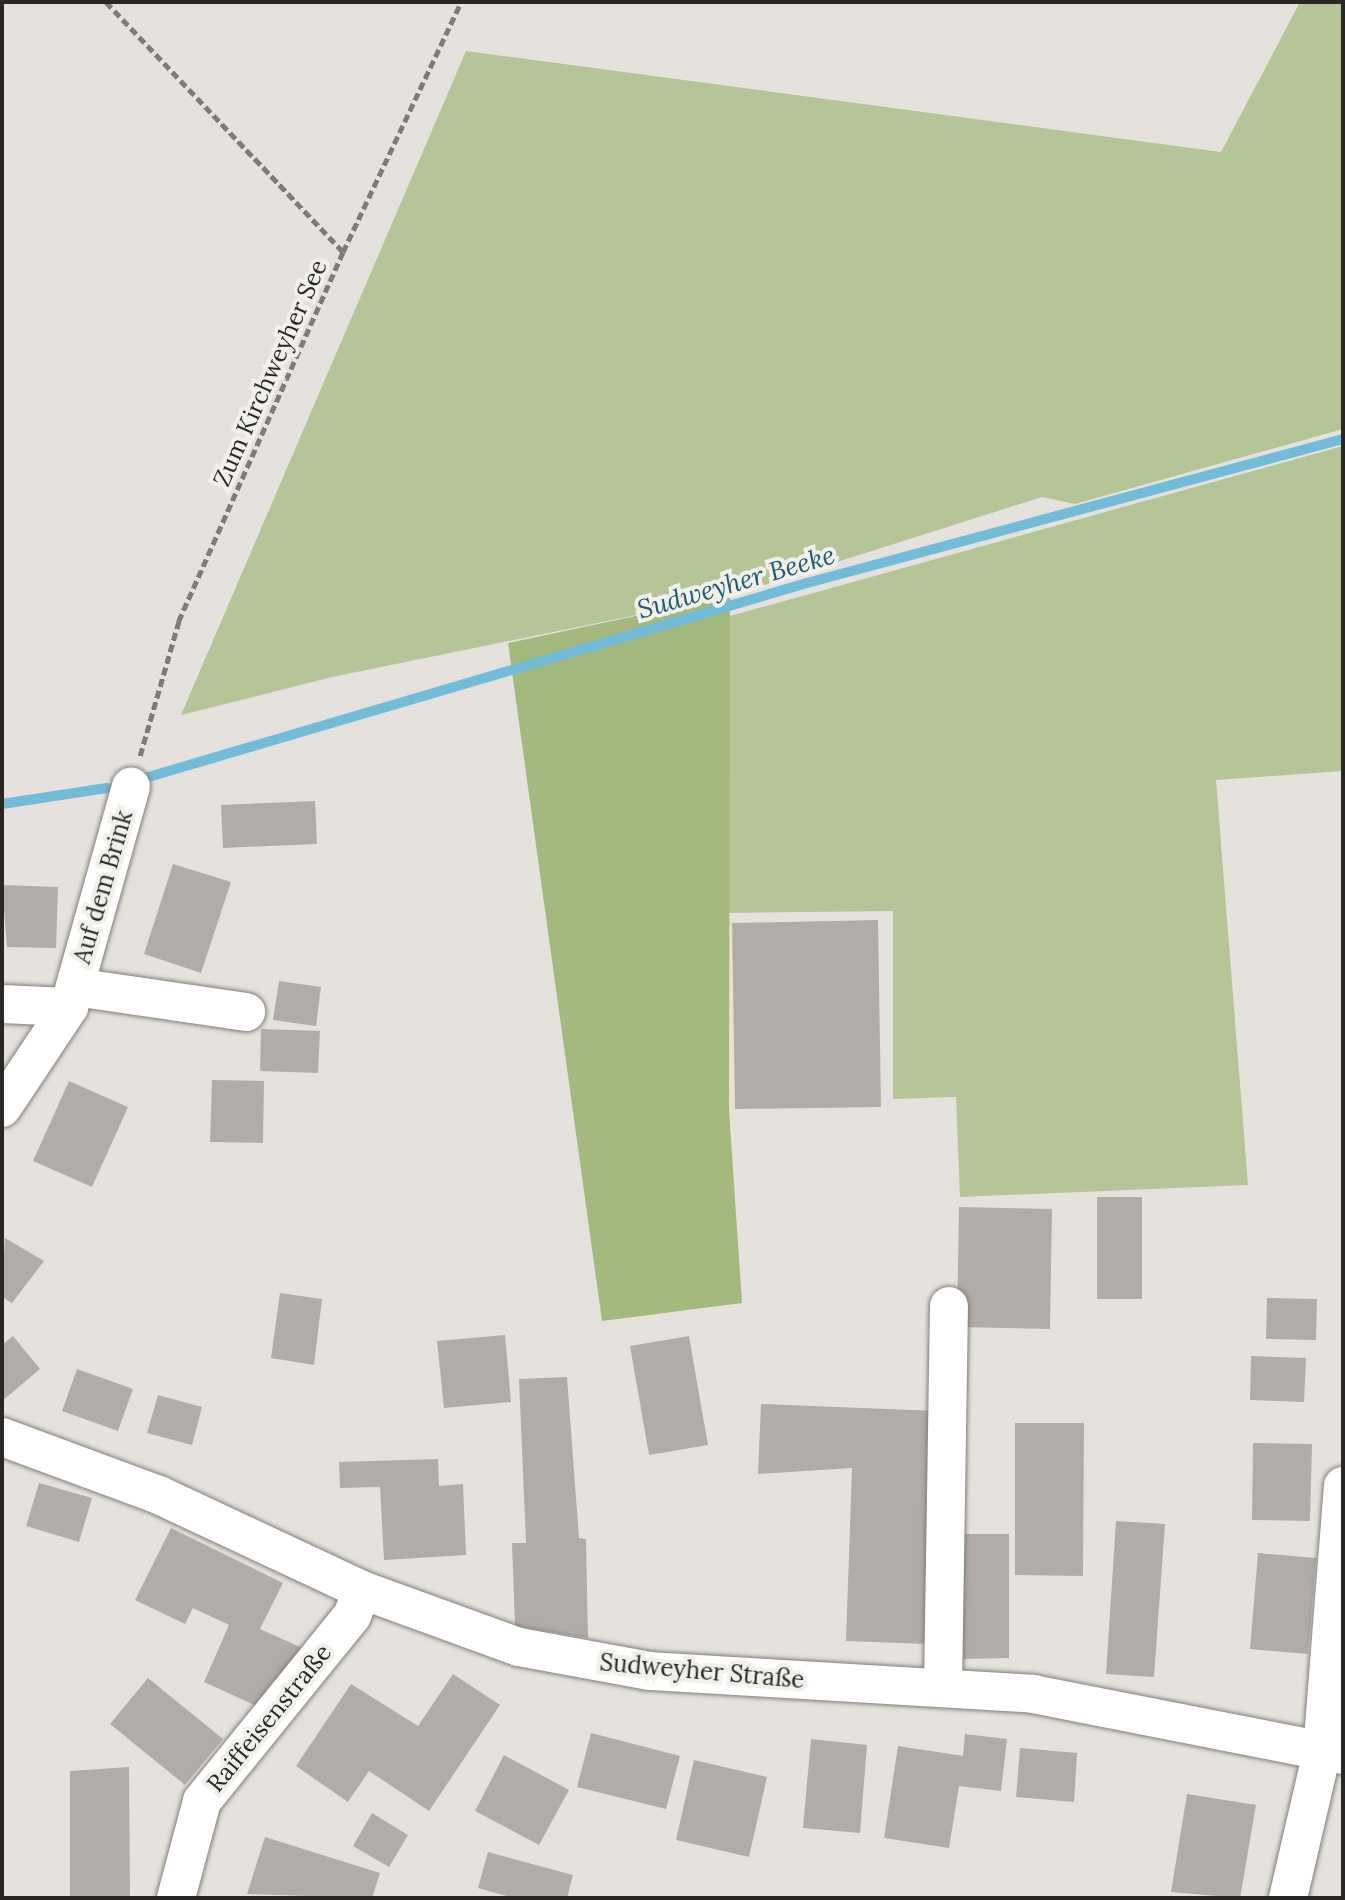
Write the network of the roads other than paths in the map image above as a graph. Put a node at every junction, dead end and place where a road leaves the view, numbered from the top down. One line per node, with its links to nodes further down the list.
1 (131, 787): 2 (street, Auf dem Brink)
2 (72, 997): 3 (street, Auf dem Brink); 4 (street, Auf dem Brink); 5 (street, Auf dem Brink)
3 (2, 1004)
4 (246, 1012)
5 (2, 1108)
6 (949, 1306): 10 (street)
7 (2, 1437): 9 (street, Sudweyher Straße)
8 (1343, 1486): 11 (street)
9 (362, 1590): 10 (street, Sudweyher Straße); 12 (street, Raiffeisenstraße)
10 (943, 1687): 11 (street, Sudweyher Straße)
11 (1332, 1754): 13 (street)
12 (176, 1898)
13 (1288, 1898)

